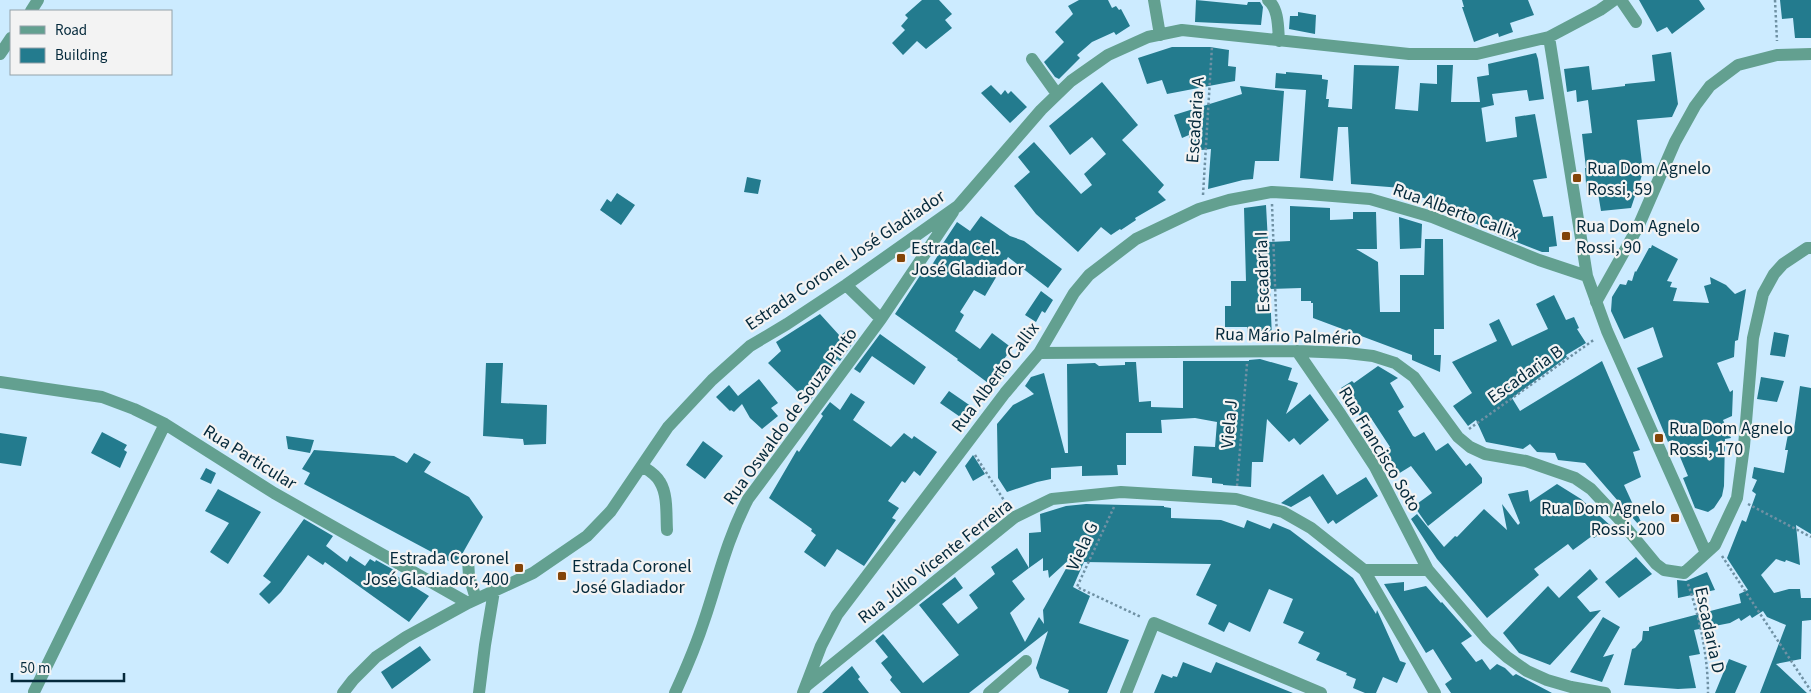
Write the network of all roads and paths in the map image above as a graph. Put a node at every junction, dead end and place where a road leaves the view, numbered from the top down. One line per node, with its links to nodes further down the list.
1 (1154, 0): 8 (street)
2 (1268, 0): 11 (street)
3 (1614, 0): 9 (street, Estrada Coronel José Gladiador)
4 (1621, 0): 6 (street)
5 (1775, 0): 14 (path)
6 (1636, 22)
7 (1213, 32): 8 (street, Estrada Coronel José Gladiador); 11 (street, Estrada Coronel José Gladiador); 19 (path, Escadaria A)
8 (1160, 35): 16 (street, Estrada Coronel José Gladiador)
9 (1549, 37): 11 (street, Estrada Coronel José Gladiador); 21 (street)
10 (10, 39): 12 (street)
11 (1279, 41)
12 (0, 52)
13 (1811, 54): 14 (street)
14 (1777, 55): 23 (street)
15 (1032, 59): 16 (street)
16 (1057, 94): 18 (street, Estrada Coronel José Gladiador)
17 (1272, 192): 19 (street, Rua Alberto Callix); 21 (street, Rua Alberto Callix); 26 (path, Escadaria I)
18 (958, 206): 22 (street, Estrada Coronel José Gladiador); 24 (street, Rua Oswaldo de Souza Pinto)
19 (1199, 209): 29 (street, Rua Alberto Callix)
20 (1811, 248): 36 (street)
21 (1587, 276): 23 (street)
22 (846, 285): 24 (street); 34 (street, Estrada Coronel José Gladiador)
23 (1596, 302): 25 (street)
24 (881, 319): 55 (street, Rua Oswaldo de Souza Pinto)
25 (1607, 331): 32 (path, Escadaria B); 41 (street)
26 (1276, 350): 27 (street, Rua Mário Palmério); 28 (street, Rua Mário Palmério)
27 (1248, 351): 29 (street, Rua Mário Palmério); 37 (path, Viela J)
28 (1297, 351): 32 (street, Rua Mário Palmério); 44 (street, Rua Francisco Soto)
29 (1039, 353): 33 (street, Rua Alberto Callix)
30 (0, 382): 31 (street, Rua Particular)
31 (165, 424): 47 (street, Rua Particular); 52 (street)
32 (1458, 437): 45 (street, Rua Mário Palmério)
33 (968, 443): 38 (path); 51 (street, Rua Alberto Callix)
34 (642, 466): 39 (street); 46 (street, Estrada Coronel José Gladiador)
35 (1121, 492): 37 (street, Rua Júlio Vicente Ferreira); 38 (street, Rua Júlio Vicente Ferreira); 48 (path, Viela G)
36 (1737, 498): 40 (path); 41 (street)
37 (1236, 500): 43 (street, Rua Júlio Vicente Ferreira)
38 (1015, 517): 51 (street, Rua Júlio Vicente Ferreira)
39 (667, 530)
40 (1811, 537)
41 (1710, 549): 45 (street); 50 (path)
42 (468, 560): 47 (street)
43 (1364, 570): 44 (street); 59 (street)
44 (1428, 570): 60 (street)
45 (1684, 573): 61 (path, Escadaria D)
46 (494, 591): 47 (street, Estrada Coronel José Gladiador); 54 (street)
47 (472, 601): 53 (street, Estrada Coronel José Gladiador)
48 (1154, 624): 57 (street); 58 (street)
49 (1026, 662): 56 (street)
50 (1811, 690)
51 (804, 691)
52 (34, 692)
53 (343, 693)
54 (479, 693)
55 (675, 693)
56 (989, 693)
57 (1126, 693)
58 (1321, 693)
59 (1435, 693)
60 (1605, 693)
61 (1708, 693)

